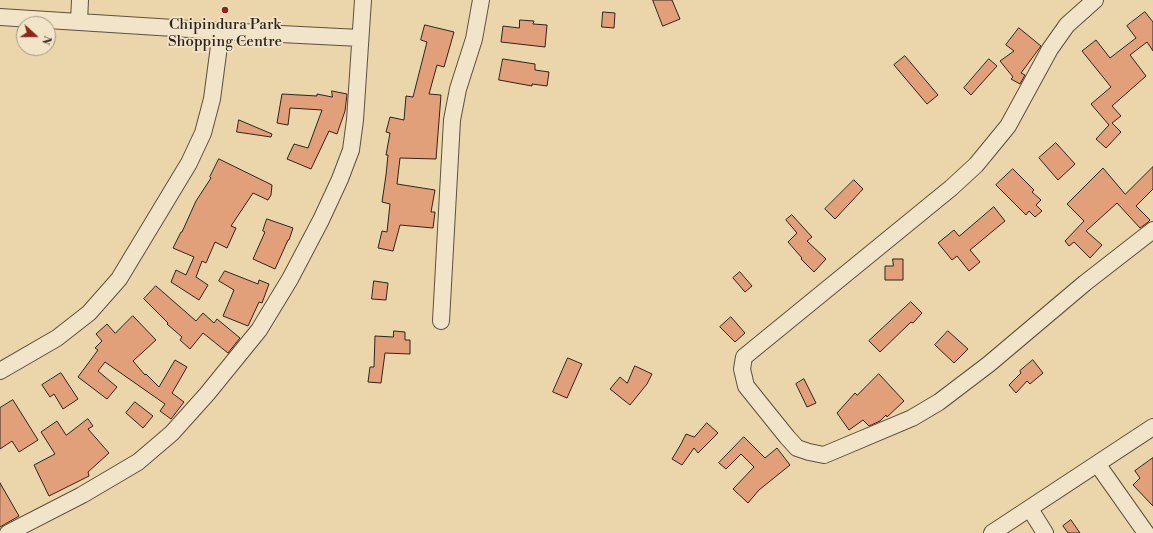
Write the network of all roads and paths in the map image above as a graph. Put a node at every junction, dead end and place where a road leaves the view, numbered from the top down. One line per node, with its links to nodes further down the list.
1 (80, 0): 6 (street)
2 (363, 0): 8 (street)
3 (481, 0): 10 (street)
4 (1095, 0): 9 (street)
5 (0, 17): 6 (street)
6 (79, 22): 7 (street)
7 (221, 31): 8 (street); 11 (street)
8 (360, 38): 15 (street)
9 (1153, 230)
10 (441, 321)
11 (0, 371)
12 (1153, 427): 13 (street)
13 (1098, 465): 14 (street); 18 (street)
14 (1030, 509): 16 (street); 17 (street)
15 (8, 533)
16 (992, 533)
17 (1045, 533)
18 (1146, 533)

